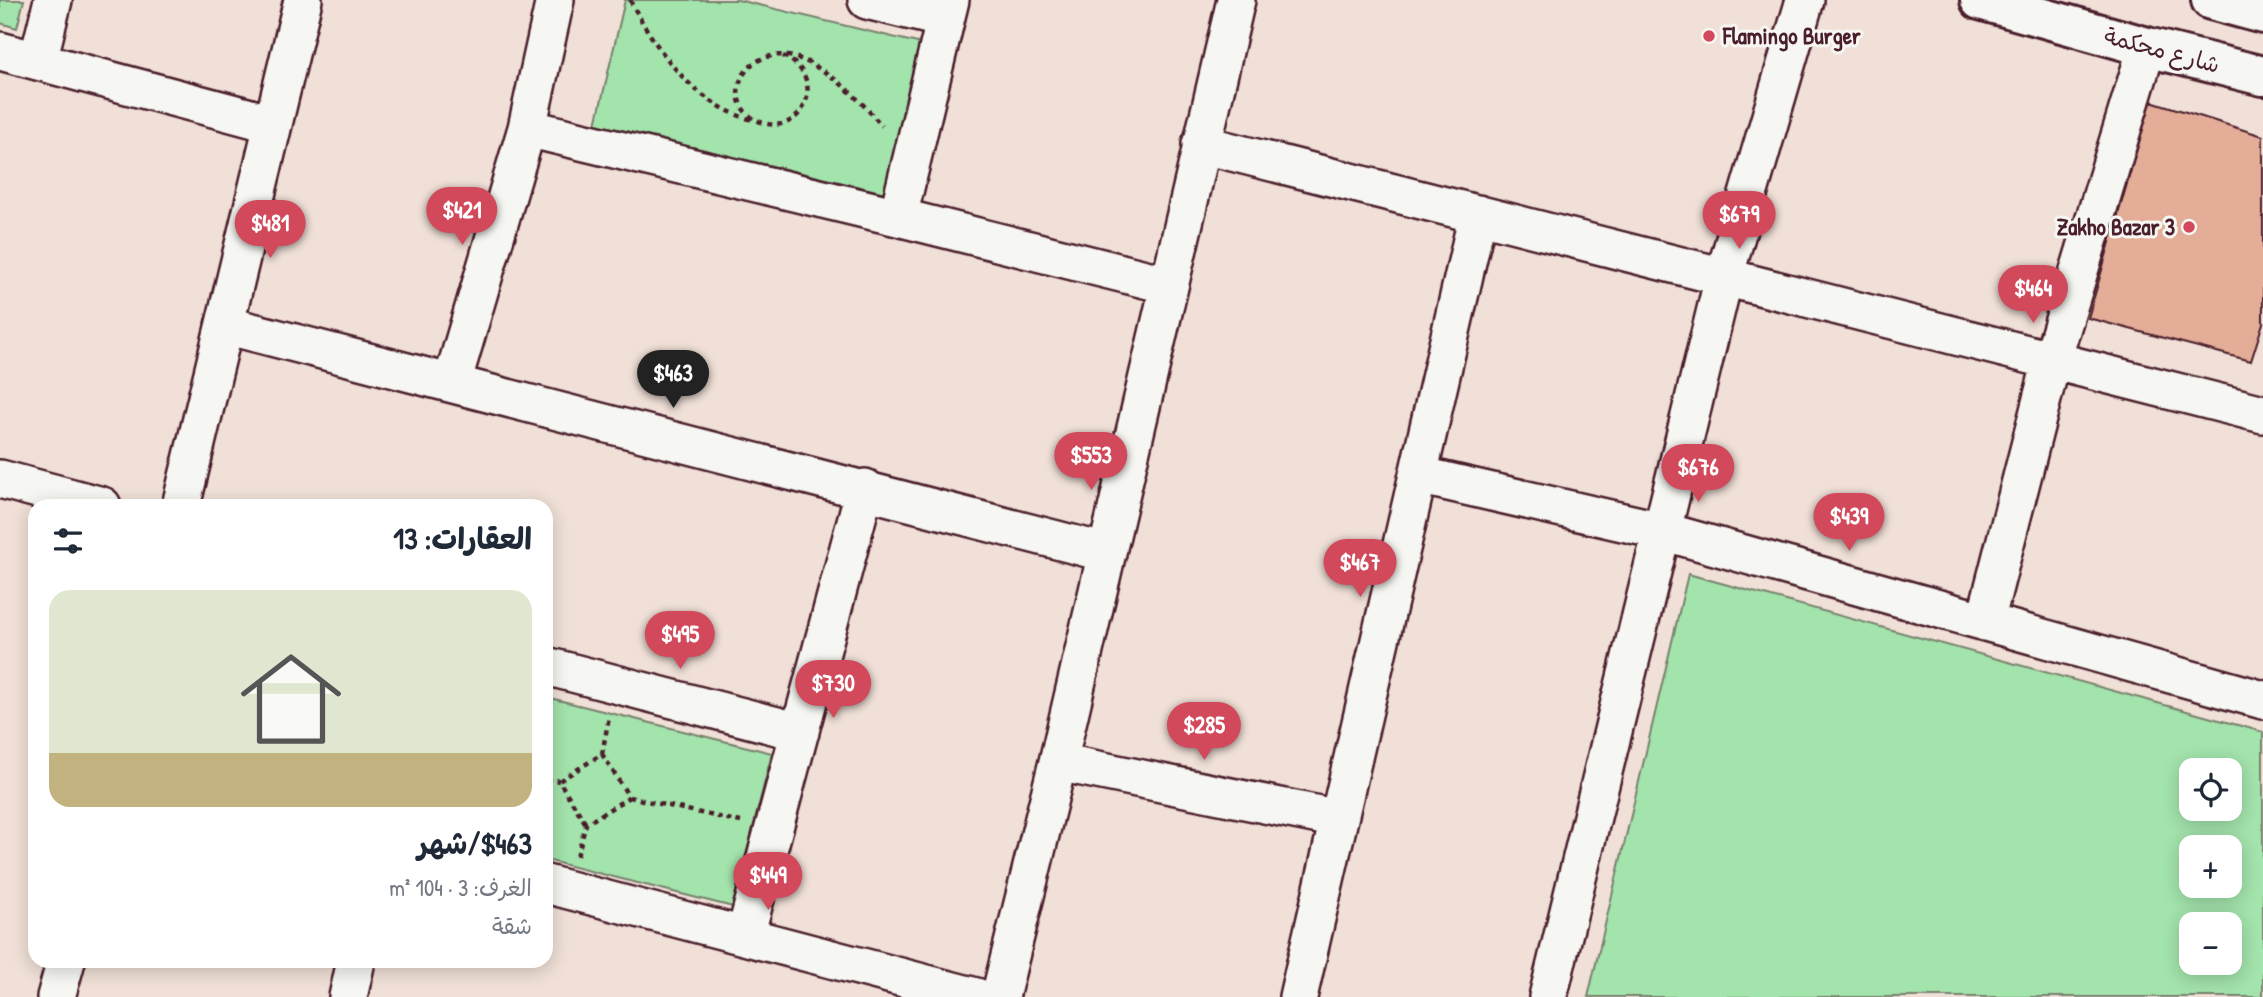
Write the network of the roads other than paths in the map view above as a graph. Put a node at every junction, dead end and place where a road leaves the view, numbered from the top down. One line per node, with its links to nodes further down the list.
1 (53, 0): 13 (street)
2 (303, 0): 15 (street)
3 (555, 0): 16 (street)
4 (867, 0): 9 (street)
5 (1236, 0): 17 (street)
6 (1805, 0): 20 (street)
7 (1980, 0): 11 (main road, شارع محكمة)
8 (2211, 0): 10 (main road)
9 (947, 10): 19 (street)
10 (2263, 14)
11 (2147, 47): 14 (main road, شارع محكمة); 23 (street)
12 (0, 51): 13 (street)
13 (38, 61): 15 (street)
14 (2263, 76)
15 (273, 124): 22 (street)
16 (527, 128): 19 (street); 24 (street)
17 (1201, 144): 18 (street); 21 (street)
18 (1478, 214): 20 (street); 26 (street)
19 (898, 217): 21 (street)
20 (1724, 277): 23 (street); 31 (street)
21 (1169, 285): 32 (street)
22 (225, 325): 24 (street); 30 (street)
23 (2052, 360): 25 (street); 33 (street)
24 (452, 383): 28 (street)
25 (2263, 414)
26 (1418, 475): 31 (street); 38 (street)
27 (0, 479): 29 (street)
28 (864, 488): 32 (street); 36 (street)
29 (76, 499)
30 (183, 499)
31 (1662, 531): 33 (street); 48 (street)
32 (1107, 553): 37 (street)
33 (1985, 622): 35 (street)
34 (553, 668): 36 (street)
35 (2263, 700)
36 (800, 732): 40 (street)
37 (1058, 762): 38 (street); 46 (street)
38 (1339, 819): 47 (street)
39 (560, 876): 40 (street)
40 (745, 936): 45 (street)
41 (64, 968): 43 (street)
42 (354, 968): 44 (street)
43 (57, 997)
44 (348, 997)
45 (976, 997)
46 (1000, 997)
47 (1298, 997)
48 (1548, 997)

